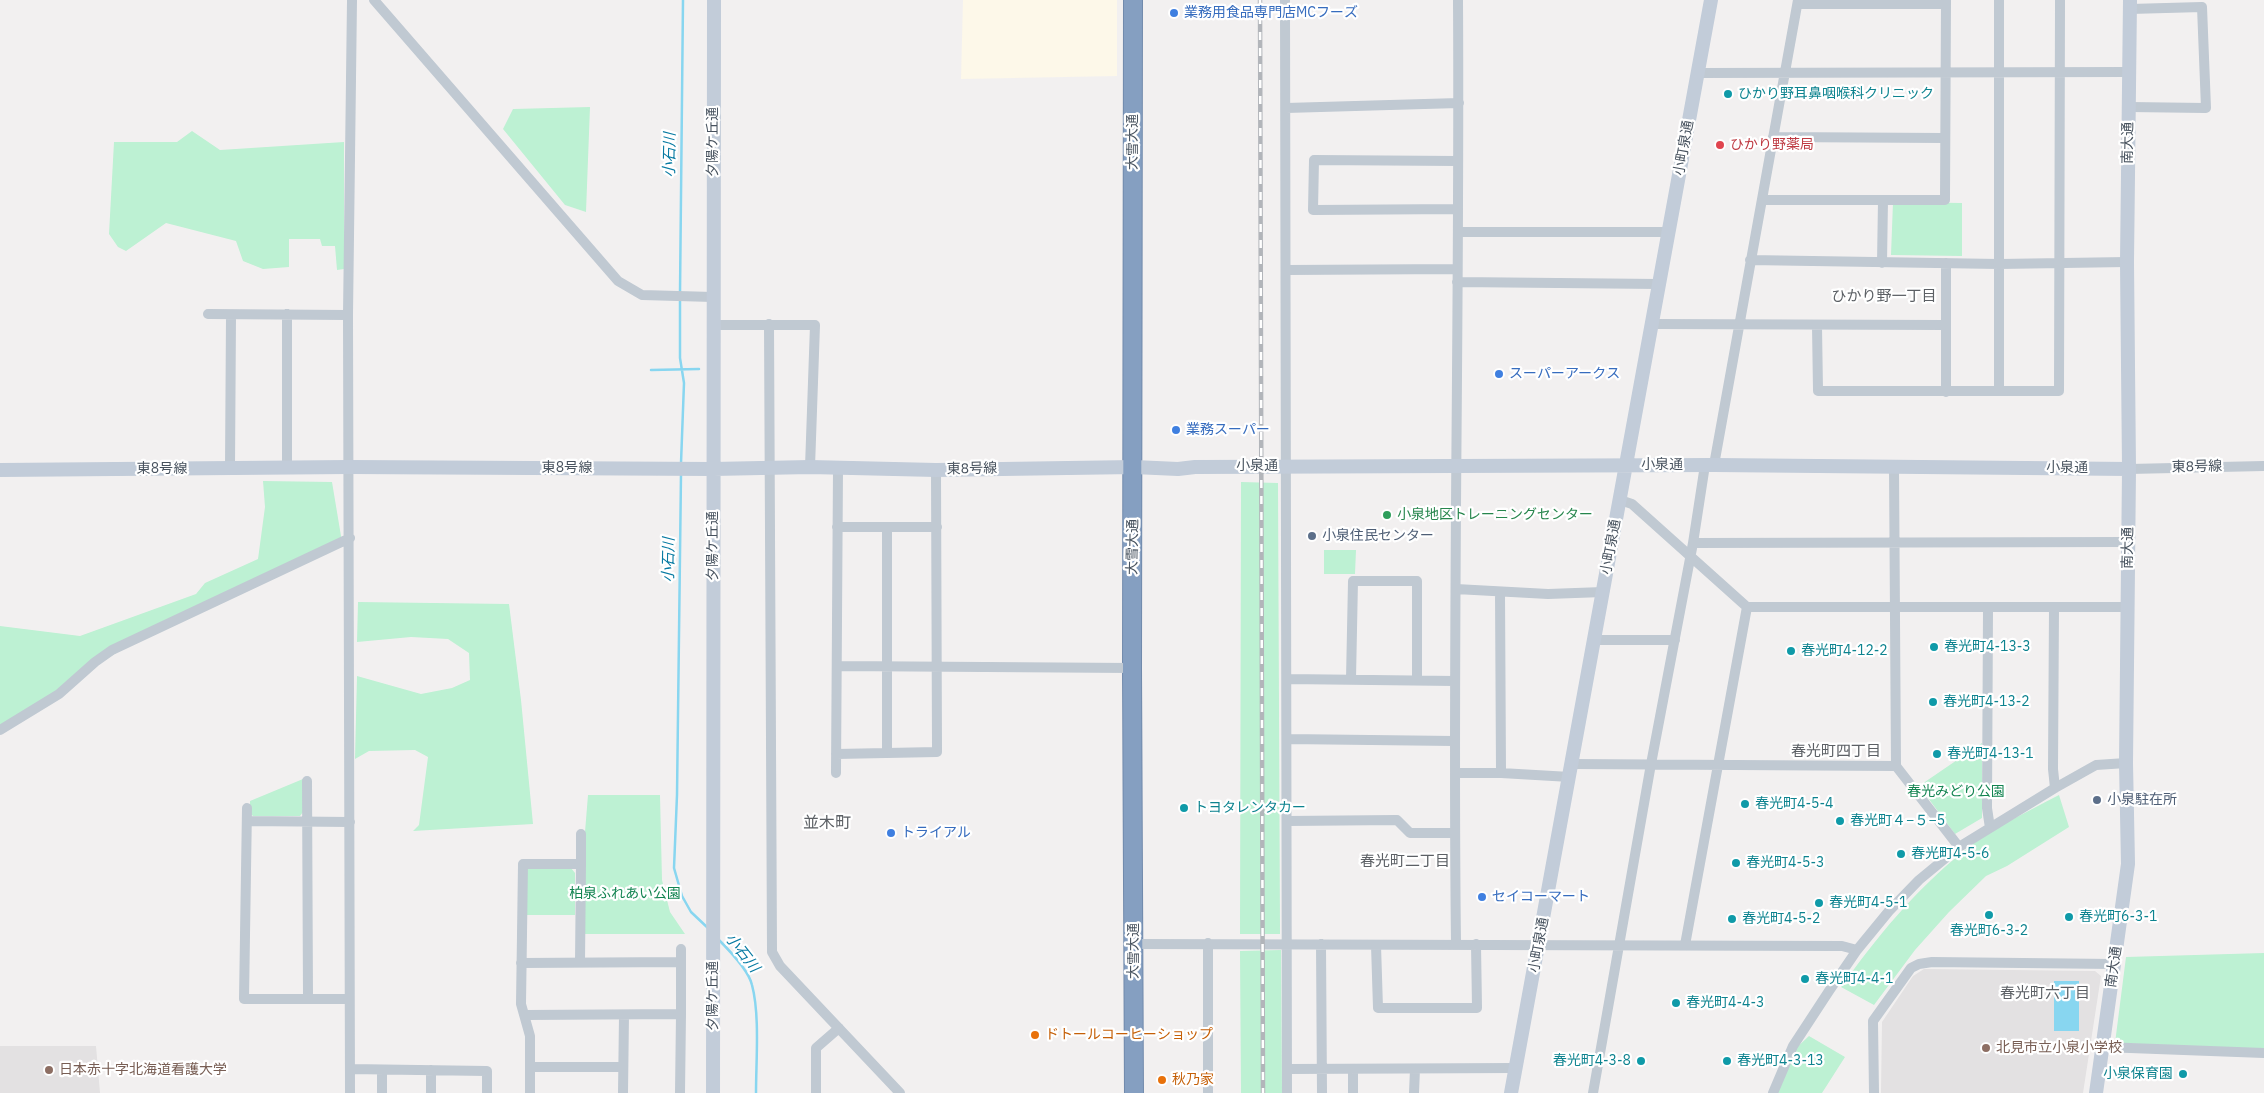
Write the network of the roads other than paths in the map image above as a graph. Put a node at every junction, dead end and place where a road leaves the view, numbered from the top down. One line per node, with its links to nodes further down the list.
1 (352, 0): 44 (street)
2 (374, 0): 40 (street)
3 (714, 0): 40 (street, 夕陽ケ丘通)
4 (1133, 0): 60 (highway, 大雪大通)
5 (1286, 0): 21 (street)
6 (1458, 0): 19 (street)
7 (1711, 0): 14 (street, 小町泉通)
8 (1999, 0): 18 (street)
9 (2060, 0): 17 (street)
10 (1798, 2): 11 (street); 15 (street)
11 (1946, 2): 16 (street)
12 (2130, 4): 13 (street, 南大通); 20 (street)
13 (2129, 72): 17 (street); 20 (street, 南大通)
14 (1698, 73): 15 (street); 29 (street, 小町泉通)
15 (1785, 73): 16 (street); 22 (street)
16 (1946, 73): 18 (street); 23 (street)
17 (2059, 73): 18 (street); 34 (street)
18 (1998, 74): 35 (street)
19 (1459, 103): 21 (street); 24 (street)
20 (2129, 107): 31 (street, 南大通)
21 (1286, 108): 37 (street)
22 (1773, 137): 23 (street); 25 (street)
23 (1946, 138): 26 (street)
24 (1458, 161): 27 (street); 27 (street)
25 (1762, 200): 26 (street); 30 (street)
26 (1883, 200): 32 (street)
27 (1458, 209): 28 (street)
28 (1458, 232): 29 (street); 36 (street)
29 (1669, 232): 39 (street, 小町泉通)
30 (1750, 260): 32 (street); 47 (street)
31 (2127, 262): 34 (street); 67 (street, 南大通)
32 (1882, 263): 33 (street)
33 (1946, 263): 35 (street); 49 (street)
34 (2059, 263): 35 (street); 51 (street)
35 (1999, 264): 51 (street)
36 (1457, 269): 37 (street); 38 (street)
37 (1286, 270): 55 (street)
38 (1457, 282): 39 (street); 53 (street)
39 (1658, 284): 46 (street, 小町泉通)
40 (713, 297): 48 (street, 夕陽ケ丘通)
41 (208, 314): 43 (street)
42 (287, 314): 43 (street); 44 (street); 62 (street)
43 (231, 315): 61 (street)
44 (348, 315): 58 (street)
45 (769, 324): 48 (street); 59 (street); 66 (street)
46 (1652, 324): 47 (street); 56 (street, 小町泉通)
47 (1740, 324): 50 (street); 54 (street)
48 (712, 325): 65 (street, 夕陽ケ丘通)
49 (1945, 325): 50 (street); 52 (street)
50 (1817, 326): 52 (street)
51 (1999, 391): 52 (street)
52 (1946, 392)
53 (1458, 465): 55 (street, 小泉通); 56 (street, 小泉通); 79 (street)
54 (1709, 465): 56 (street, 小泉通); 64 (street, 小泉通); 76 (street)
55 (1288, 466): 60 (street, 小泉通); 93 (street)
56 (1626, 466): 70 (street, 小町泉通)
57 (2264, 466): 67 (street, 東8号線)
58 (349, 467): 62 (street, 東8号線); 65 (street, 東8号線); 74 (street)
59 (810, 467): 63 (street, 東8号線); 66 (street, 東8号線)
60 (1134, 467): 69 (street, 東8号線); 92 (highway, 大雪大通)
61 (230, 468): 62 (street, 東8号線); 68 (street, 東8号線)
62 (287, 468)
63 (838, 468): 69 (street, 東8号線); 71 (street)
64 (1894, 468): 67 (street, 小泉通); 77 (street)
65 (713, 469): 66 (street, 東8号線); 163 (street, 夕陽ケ丘通)
66 (769, 469): 143 (street)
67 (2129, 469): 75 (street, 南大通)
68 (0, 470)
69 (936, 470): 73 (street)
70 (1620, 500): 78 (street); 81 (street, 小町泉通)
71 (837, 527): 72 (street); 89 (street)
72 (887, 527): 73 (street); 90 (street)
73 (937, 527): 91 (street)
74 (350, 538): 97 (street); 115 (street)
75 (2128, 542): 77 (street); 84 (street, 南大通)
76 (1693, 543): 77 (street); 78 (street)
77 (1894, 543): 85 (street)
78 (1690, 555): 82 (street); 88 (street)
79 (1456, 590): 80 (street); 96 (street)
80 (1500, 592): 81 (street); 108 (street)
81 (1603, 592): 87 (street, 小町泉通)
82 (1747, 607): 85 (street); 104 (street)
83 (2054, 607): 84 (street); 86 (street); 111 (street)
84 (2128, 607): 102 (street, 南大通)
85 (1894, 608): 86 (street); 105 (street)
86 (1988, 608): 117 (street)
87 (1594, 640): 88 (street); 106 (street, 小町泉通)
88 (1675, 640): 103 (street)
89 (838, 666): 90 (street); 101 (street)
90 (886, 667): 91 (street); 100 (street)
91 (936, 668): 92 (street); 100 (street)
92 (1132, 668): 124 (highway, 大雪大通)
93 (1287, 679): 94 (street); 98 (street)
94 (1351, 679): 95 (street); 95 (street)
95 (1417, 680): 96 (street)
96 (1456, 681): 99 (street)
97 (0, 730)
98 (1287, 739): 99 (street); 116 (street)
99 (1454, 741): 109 (street)
100 (886, 752): 101 (street)
101 (836, 754): 107 (street)
102 (2126, 763): 111 (street); 137 (street, 南大通)
103 (1651, 764): 104 (street); 106 (street); 131 (street)
104 (1719, 765): 105 (street); 130 (street)
105 (1896, 766): 120 (street)
106 (1571, 770): 108 (street); 129 (street, 小町泉通)
107 (836, 773)
108 (1501, 773): 109 (street)
109 (1455, 774): 118 (street)
110 (308, 782): 114 (street)
111 (2055, 788): 117 (street)
112 (247, 808): 113 (street)
113 (247, 821): 114 (street); 138 (street)
114 (308, 821): 115 (street); 138 (street)
115 (350, 822): 139 (street)
116 (1287, 822): 118 (street); 123 (street)
117 (1990, 828): 120 (street)
118 (1455, 833): 126 (street)
119 (581, 834): 121 (street)
120 (1958, 847): 133 (street)
121 (581, 864): 134 (street); 136 (street)
122 (1208, 943): 123 (street); 124 (street); 167 (street)
123 (1287, 943): 125 (street); 150 (street)
124 (1134, 944): 166 (highway, 大雪大通)
125 (1321, 944): 128 (street); 151 (street)
126 (1456, 944): 127 (street); 128 (street)
127 (1476, 944): 128 (street); 129 (street)
128 (1376, 945)
129 (1539, 945): 131 (street); 148 (street, 小町泉通)
130 (1684, 945): 131 (street); 133 (street)
131 (1620, 947): 173 (street)
132 (681, 949): 135 (street)
133 (1857, 950): 174 (street)
134 (580, 962): 135 (street); 136 (street)
135 (681, 962): 140 (street)
136 (521, 963): 141 (street)
137 (2114, 964): 144 (street, 南大通); 175 (street)
138 (308, 999): 139 (street)
139 (349, 999): 149 (street)
140 (681, 1014): 142 (street); 162 (street)
141 (524, 1015): 142 (street); 146 (street)
142 (624, 1015): 147 (street)
143 (839, 1028): 164 (street); 165 (street)
144 (2103, 1047): 145 (street); 176 (street, 南大通)
145 (2264, 1053)
146 (530, 1066): 147 (street); 160 (street)
147 (623, 1067): 161 (street)
148 (1516, 1068): 153 (street); 172 (street, 小町泉通)
149 (350, 1069): 154 (street); 156 (street)
150 (1287, 1069): 151 (street); 168 (street)
151 (1322, 1069): 152 (street); 169 (street)
152 (1353, 1069): 153 (street); 170 (street)
153 (1415, 1069): 171 (street)
154 (382, 1070): 155 (street); 157 (street)
155 (431, 1070): 158 (street); 159 (street)
156 (350, 1093)
157 (382, 1093)
158 (431, 1093)
159 (487, 1093)
160 (530, 1093)
161 (623, 1093)
162 (680, 1093)
163 (713, 1093)
164 (816, 1093)
165 (900, 1093)
166 (1134, 1093)
167 (1208, 1093)
168 (1287, 1093)
169 (1322, 1093)
170 (1353, 1093)
171 (1414, 1093)
172 (1511, 1093)
173 (1593, 1093)
174 (1773, 1093)
175 (1874, 1093)
176 (2096, 1093)

